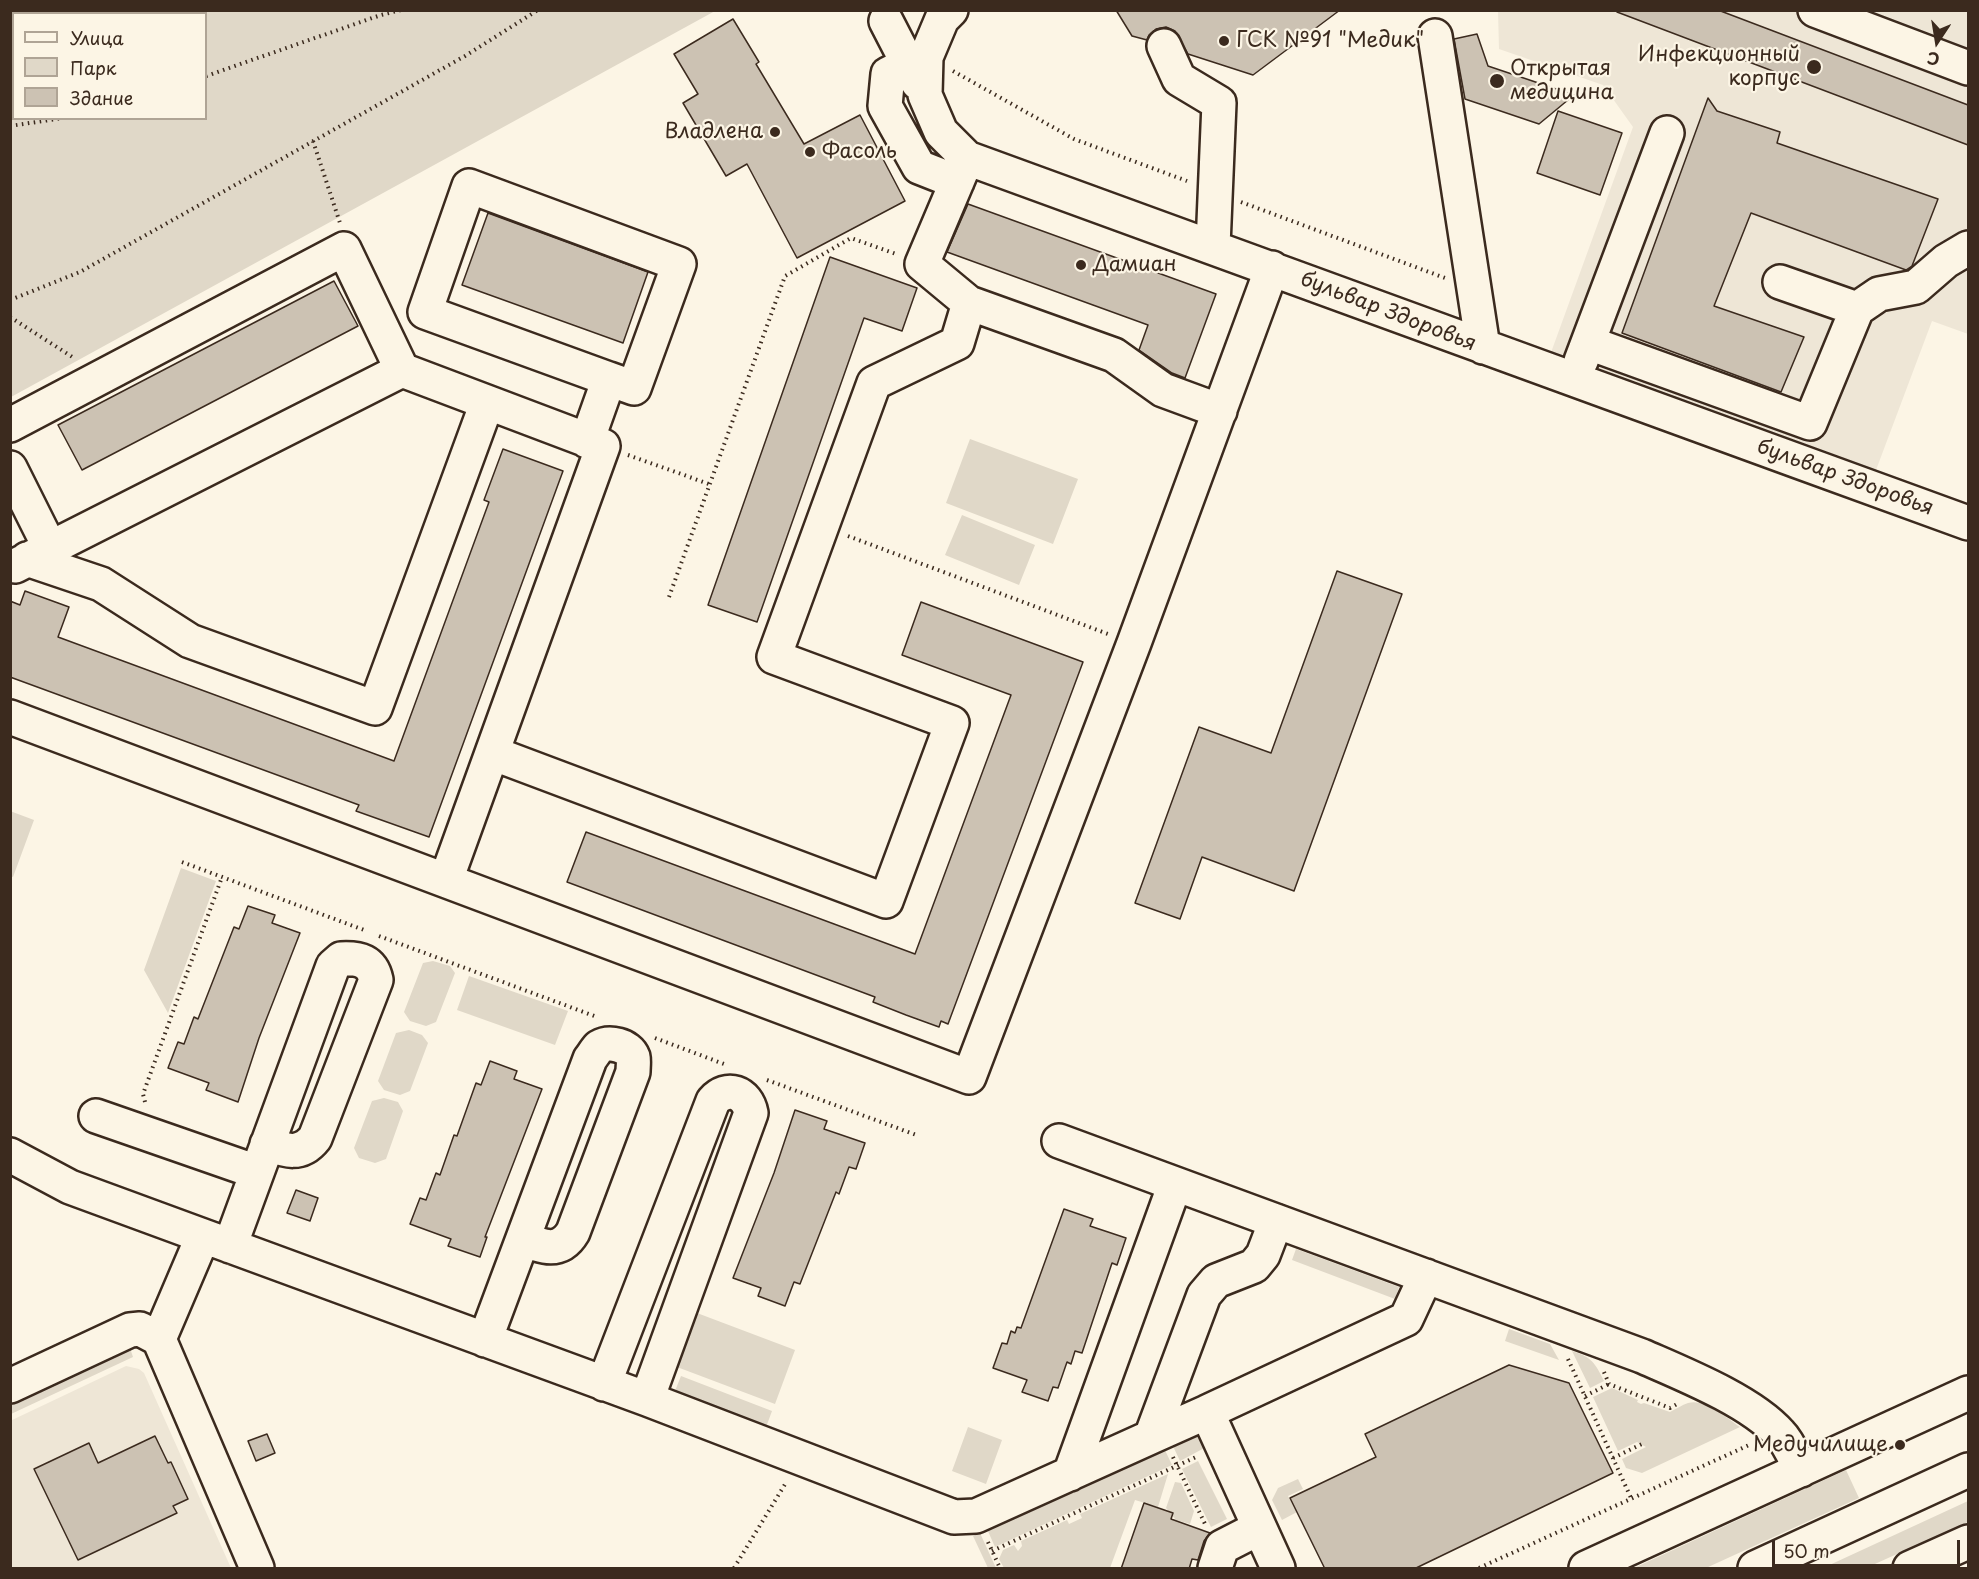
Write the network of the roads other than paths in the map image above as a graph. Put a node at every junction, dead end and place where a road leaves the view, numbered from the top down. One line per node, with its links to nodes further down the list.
1 (951, 10): 8 (street, бульвар Здоровья)
2 (1815, 10): 7 (street)
3 (886, 21): 6 (street)
4 (1435, 36): 18 (street)
5 (1164, 46): 11 (street)
6 (908, 64): 8 (street); 10 (street)
7 (1968, 68)
8 (925, 95): 10 (street, бульвар Здоровья)
9 (1667, 133): 17 (street)
10 (962, 170): 11 (street, бульвар Здоровья); 15 (street)
11 (1213, 246): 13 (street, бульвар Здоровья)
12 (1968, 248): 16 (street)
13 (1272, 268): 18 (street, бульвар Здоровья); 23 (street)
14 (1780, 282): 16 (street)
15 (969, 303): 23 (street); 32 (street)
16 (1857, 309): 24 (street)
17 (1588, 343): 21 (street); 24 (street)
18 (1483, 347): 21 (street, бульвар Здоровья)
19 (402, 370): 22 (street); 25 (street); 30 (street)
20 (609, 379): 20 (street); 26 (street)
21 (1575, 380): 27 (street, бульвар Здоровья)
22 (487, 403): 26 (street); 30 (street)
23 (1220, 411): 33 (street)
24 (1810, 423): 27 (street)
25 (10, 425)
26 (595, 444): 32 (street)
27 (1796, 460): 29 (street, бульвар Здоровья)
28 (10, 468): 30 (street)
29 (1966, 513)
30 (29, 559)
31 (10, 717): 33 (street)
32 (492, 753): 33 (street)
33 (446, 880)
34 (96, 1116): 37 (street)
35 (1059, 1141): 38 (street)
36 (10, 1155): 41 (street)
37 (262, 1158): 37 (street); 41 (street)
38 (1175, 1184): 39 (street); 53 (street)
39 (1276, 1221): 42 (street); 50 (street)
40 (523, 1239): 40 (street); 44 (street)
41 (217, 1241): 43 (street); 44 (street)
42 (1426, 1276): 49 (street); 51 (street)
43 (159, 1339): 46 (street); 56 (street)
44 (485, 1340): 45 (street)
45 (604, 1384): 48 (street); 48 (street)
46 (10, 1386)
47 (1968, 1393): 51 (street)
48 (647, 1399): 53 (street)
49 (1207, 1412): 50 (street); 54 (street)
50 (1161, 1447): 53 (street)
51 (1801, 1470): 59 (street)
52 (1968, 1470): 60 (street)
53 (1070, 1474)
54 (1259, 1528): 57 (street); 58 (street)
55 (1968, 1542): 61 (street)
56 (257, 1569)
57 (1215, 1569)
58 (1278, 1569)
59 (1586, 1569)
60 (1755, 1569)
61 (1910, 1569)

